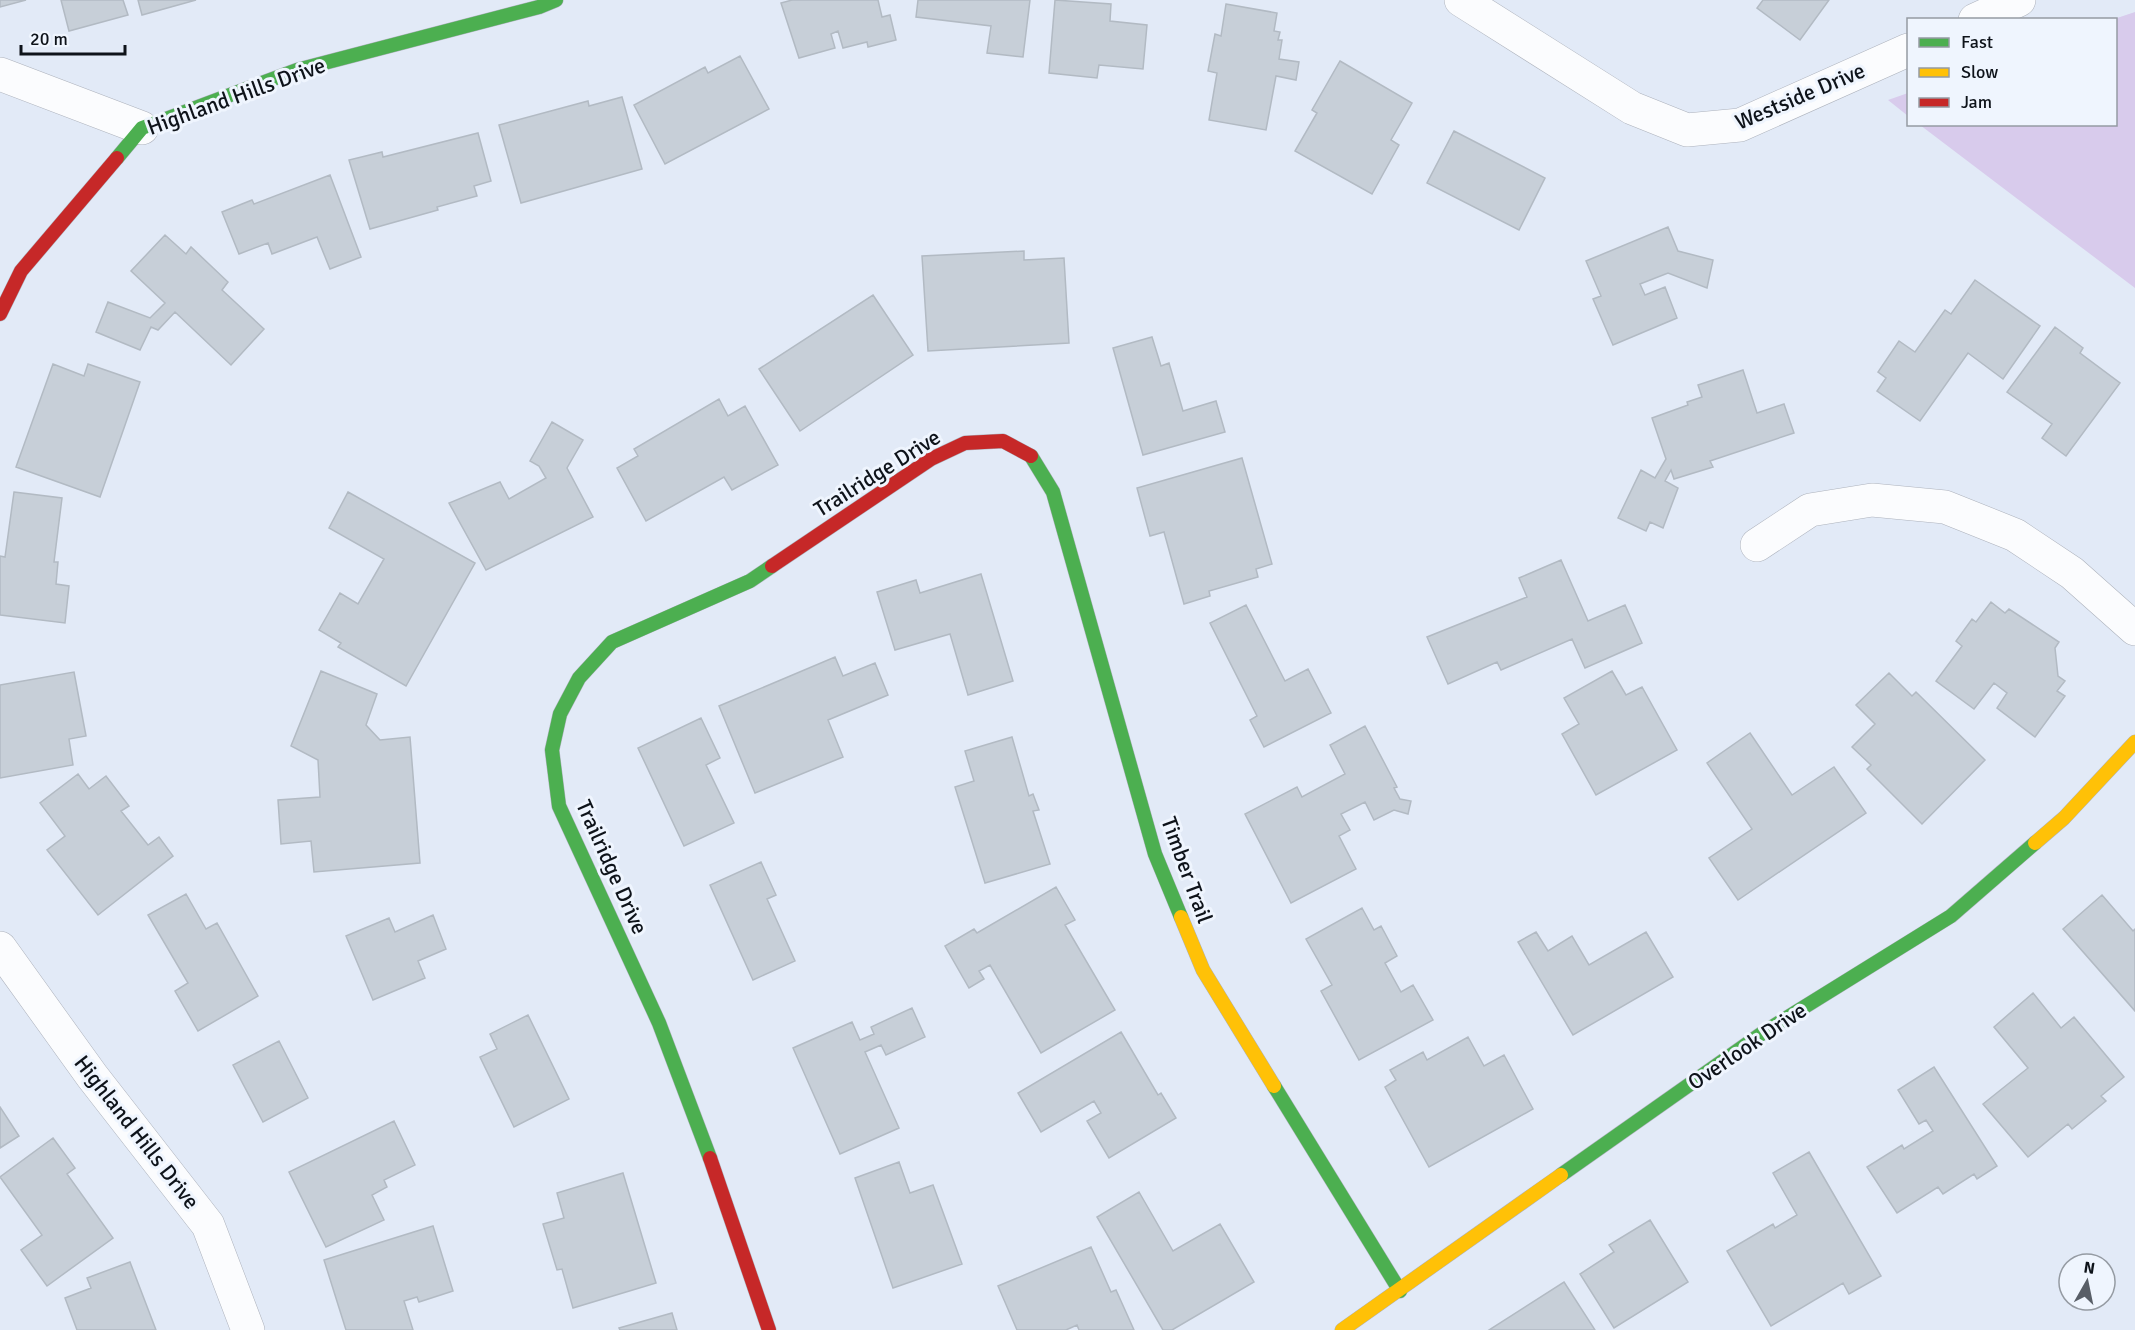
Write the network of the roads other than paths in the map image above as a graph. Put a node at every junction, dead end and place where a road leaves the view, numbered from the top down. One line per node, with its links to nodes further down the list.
1 (556, 0): 7 (street, Highland Hills Drive)
2 (1461, 0): 5 (street, Westside Drive)
3 (2019, 0): 4 (street)
4 (1979, 18)
5 (1907, 50)
6 (0, 74): 7 (street)
7 (141, 128): 8 (street, Highland Hills Drive)
8 (0, 314)
9 (1003, 441): 14 (street, Timber Trail); 16 (street, Trailridge Drive)
10 (1757, 545): 11 (street)
11 (2135, 629)
12 (2135, 742): 14 (street, Overlook Drive)
13 (0, 948): 15 (street, Highland Hills Drive)
14 (1400, 1291): 17 (street, Overlook Drive)
15 (249, 1330)
16 (769, 1330)
17 (1342, 1330)

